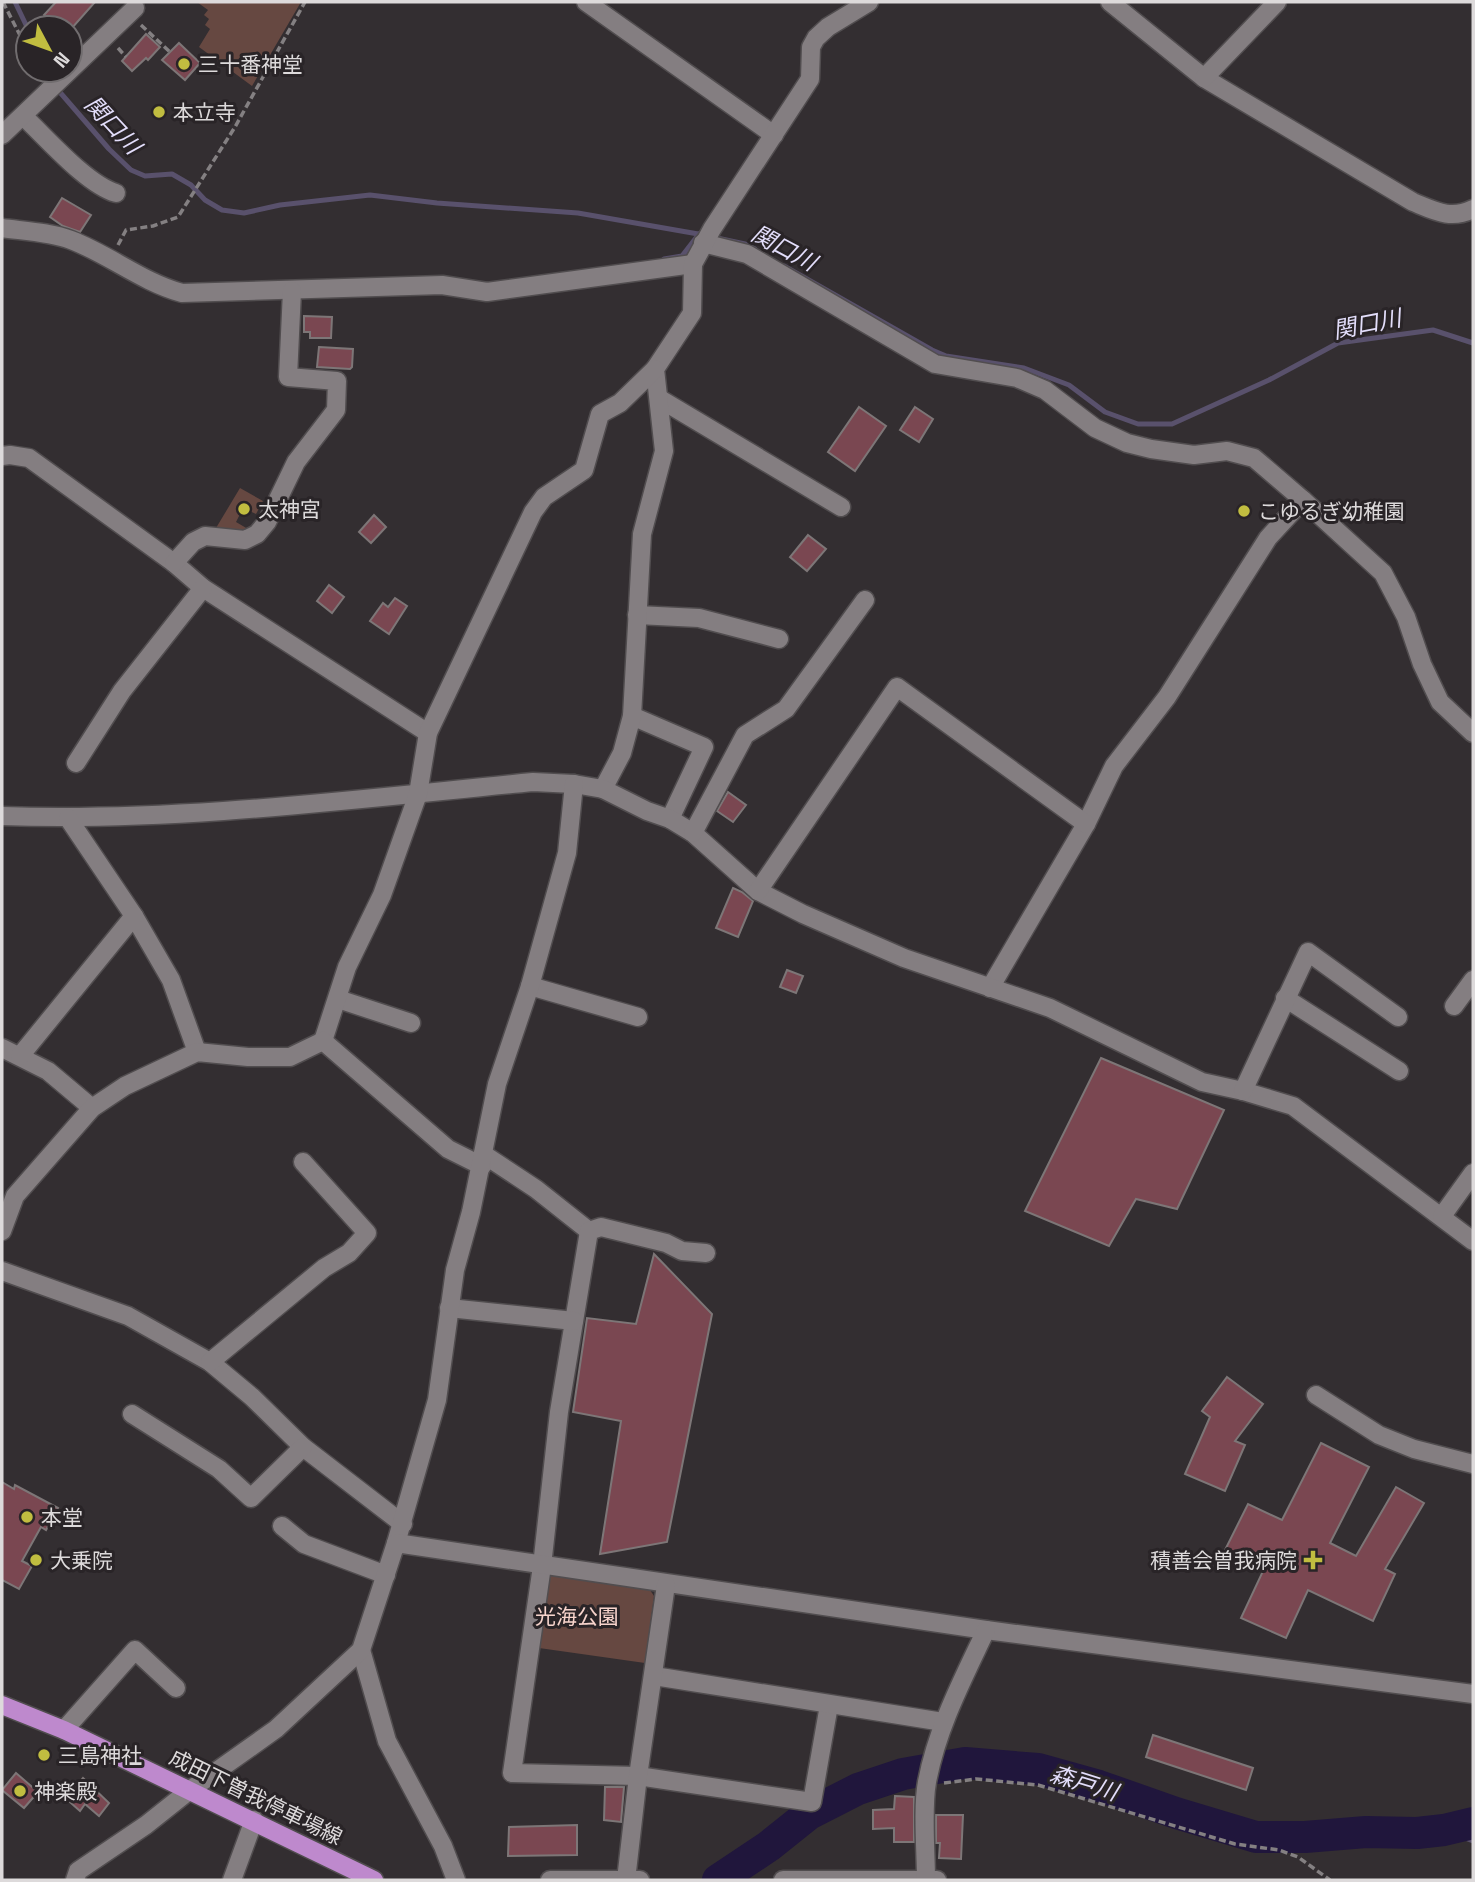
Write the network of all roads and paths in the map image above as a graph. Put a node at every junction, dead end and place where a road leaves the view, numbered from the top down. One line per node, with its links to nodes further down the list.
1 (3, 2): 8 (path)
2 (306, 2): 18 (path)
3 (586, 2): 13 (street)
4 (869, 2): 13 (street)
5 (1110, 2): 10 (street)
6 (1277, 2): 10 (street)
7 (132, 11): 9 (path); 11 (street)
8 (14, 24)
9 (170, 52)
10 (1204, 78): 15 (street)
11 (23, 116): 12 (street); 14 (street)
12 (2, 135)
13 (774, 135): 17 (street)
14 (116, 193)
15 (1473, 209)
16 (2, 228): 18 (street)
17 (708, 236): 19 (street); 24 (street)
18 (102, 255): 20 (street)
19 (693, 264): 20 (street); 21 (street)
20 (292, 295): 26 (street)
21 (655, 369): 22 (street); 32 (street)
22 (660, 399): 25 (street); 29 (street)
23 (2, 456): 26 (street)
24 (1303, 500): 33 (street); 41 (street)
25 (841, 507)
26 (174, 563): 27 (street)
27 (203, 588): 32 (street); 34 (street)
28 (865, 600): 42 (street)
29 (637, 615): 30 (street); 31 (street)
30 (779, 639)
31 (632, 716): 36 (street); 40 (street)
32 (428, 733): 37 (street)
33 (1473, 733)
34 (76, 763)
35 (573, 784): 36 (street); 37 (street); 46 (street)
36 (603, 789): 40 (street)
37 (418, 793): 39 (street); 49 (street)
38 (2, 816): 39 (street)
39 (68, 818): 44 (street)
40 (670, 819): 42 (street)
41 (1086, 824): 43 (street); 47 (street)
42 (693, 832): 43 (street)
43 (758, 891): 47 (street)
44 (134, 916): 56 (street); 57 (street)
45 (1473, 980): 50 (street)
46 (530, 986): 51 (street); 61 (street)
47 (990, 988): 59 (street)
48 (1285, 998): 52 (street); 58 (street); 59 (street)
49 (338, 999): 53 (street); 54 (street)
50 (1454, 1006)
51 (638, 1017)
52 (1398, 1017)
53 (411, 1023)
54 (323, 1041): 56 (street); 61 (street)
55 (2, 1048): 57 (street)
56 (197, 1052): 60 (street)
57 (20, 1056): 60 (street)
58 (1399, 1071)
59 (1243, 1091): 64 (street)
60 (92, 1108): 65 (street)
61 (482, 1160): 66 (street); 70 (street)
62 (303, 1162): 72 (street)
63 (1473, 1174): 64 (street)
64 (1442, 1216): 67 (street)
65 (2, 1231)
66 (589, 1231): 68 (street); 71 (street)
67 (1473, 1241)
68 (706, 1253)
69 (2, 1271): 72 (street)
70 (449, 1308): 71 (street); 77 (street)
71 (574, 1321): 80 (street)
72 (210, 1362): 75 (street)
73 (1316, 1395): 76 (street)
74 (132, 1414): 75 (street)
75 (303, 1447): 77 (street)
76 (1473, 1464)
77 (403, 1524): 79 (street)
78 (282, 1525): 81 (street)
79 (396, 1544): 80 (street); 81 (street)
80 (542, 1566): 82 (street); 92 (street)
81 (386, 1575): 84 (street)
82 (666, 1585): 83 (street); 85 (street)
83 (986, 1630): 87 (street); 90 (street)
84 (362, 1650): 94 (street); 99 (street)
85 (654, 1676): 89 (street); 92 (street)
86 (176, 1688): 91 (street)
87 (1473, 1695)
88 (2, 1705): 91 (main road, 成田下曽我停車場線)
89 (829, 1705): 90 (street); 92 (street)
90 (943, 1722): 93 (street)
91 (64, 1730): 94 (main road, 成田下曽我停車場線)
92 (638, 1776): 101 (street)
93 (927, 1782): 104 (street); 106 (path)
94 (190, 1790): 95 (main road, 成田下曽我停車場線); 96 (street)
95 (254, 1820): 97 (street); 98 (main road, 成田下曽我停車場線)
96 (75, 1880)
97 (232, 1880)
98 (374, 1880)
99 (456, 1880)
100 (550, 1880): 101 (street)
101 (626, 1880): 102 (street)
102 (640, 1880)
103 (783, 1880): 104 (street)
104 (926, 1880): 105 (street)
105 (937, 1880)
106 (1330, 1880)

